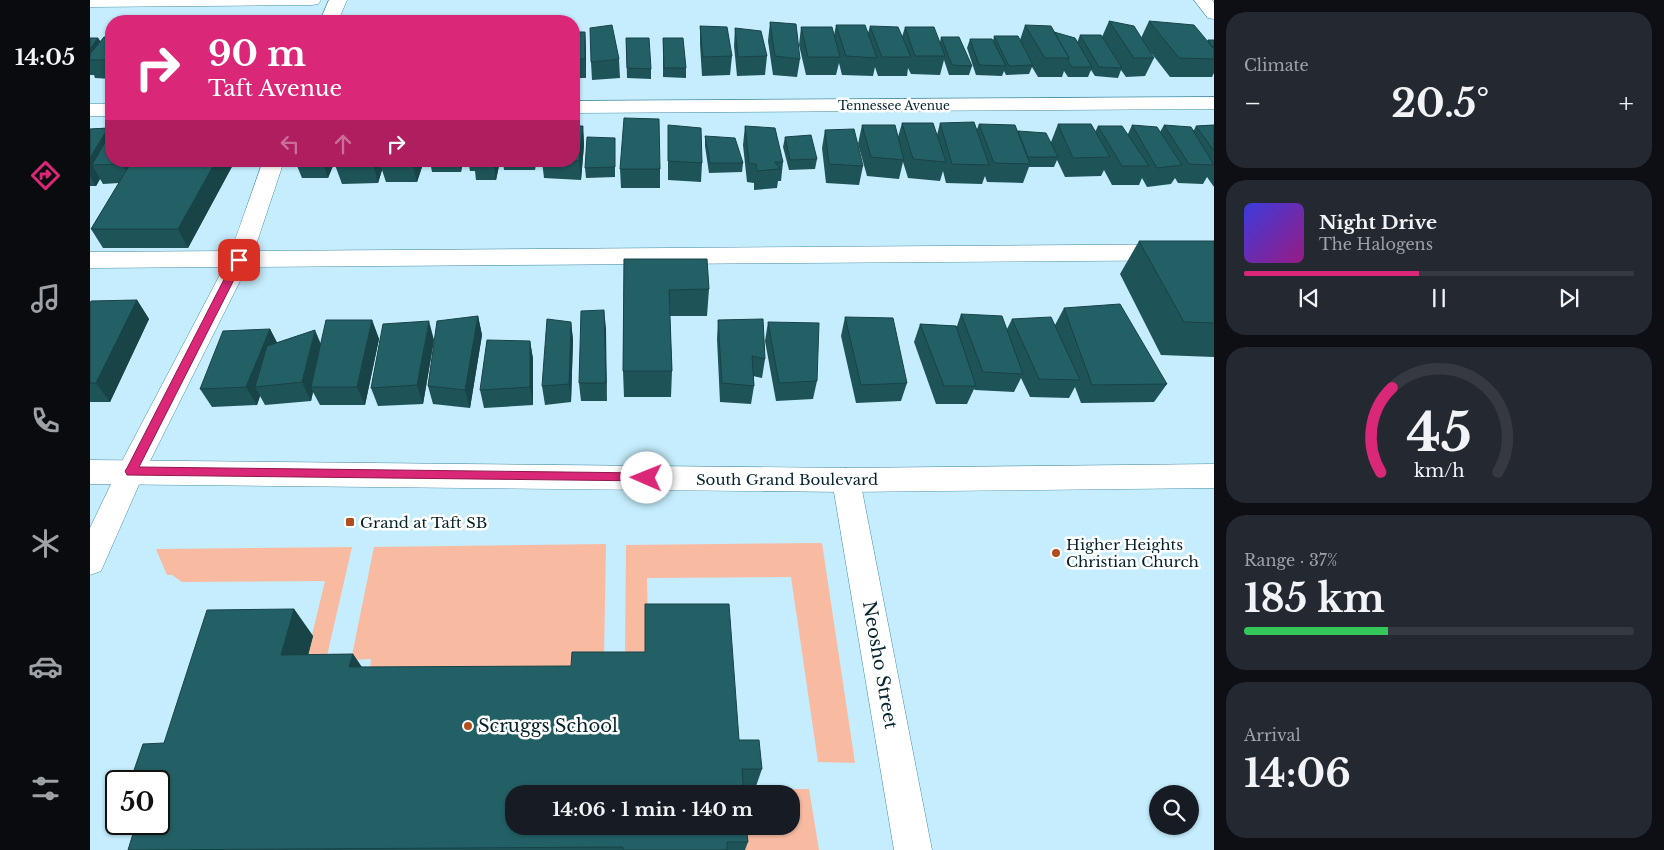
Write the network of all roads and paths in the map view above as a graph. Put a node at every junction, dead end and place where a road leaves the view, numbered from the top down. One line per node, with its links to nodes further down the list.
1 (312, 0): 4 (street)
2 (338, 0): 6 (street)
3 (1203, 0): 5 (street)
4 (90, 2)
5 (1214, 14)
6 (332, 15)
7 (1214, 103): 8 (street, Tennessee Avenue)
8 (580, 107)
9 (90, 110): 10 (street)
10 (105, 110)
11 (272, 167): 14 (street)
12 (1214, 252): 14 (street)
13 (90, 260): 14 (street)
14 (239, 260): 15 (street)
15 (131, 471): 16 (street, South Grand Boulevard); 18 (street, South Grand Boulevard); 19 (street)
16 (90, 472)
17 (1214, 476): 18 (street, South Grand Boulevard)
18 (846, 480): 20 (street, Neosho Street)
19 (90, 561)
20 (913, 850)

